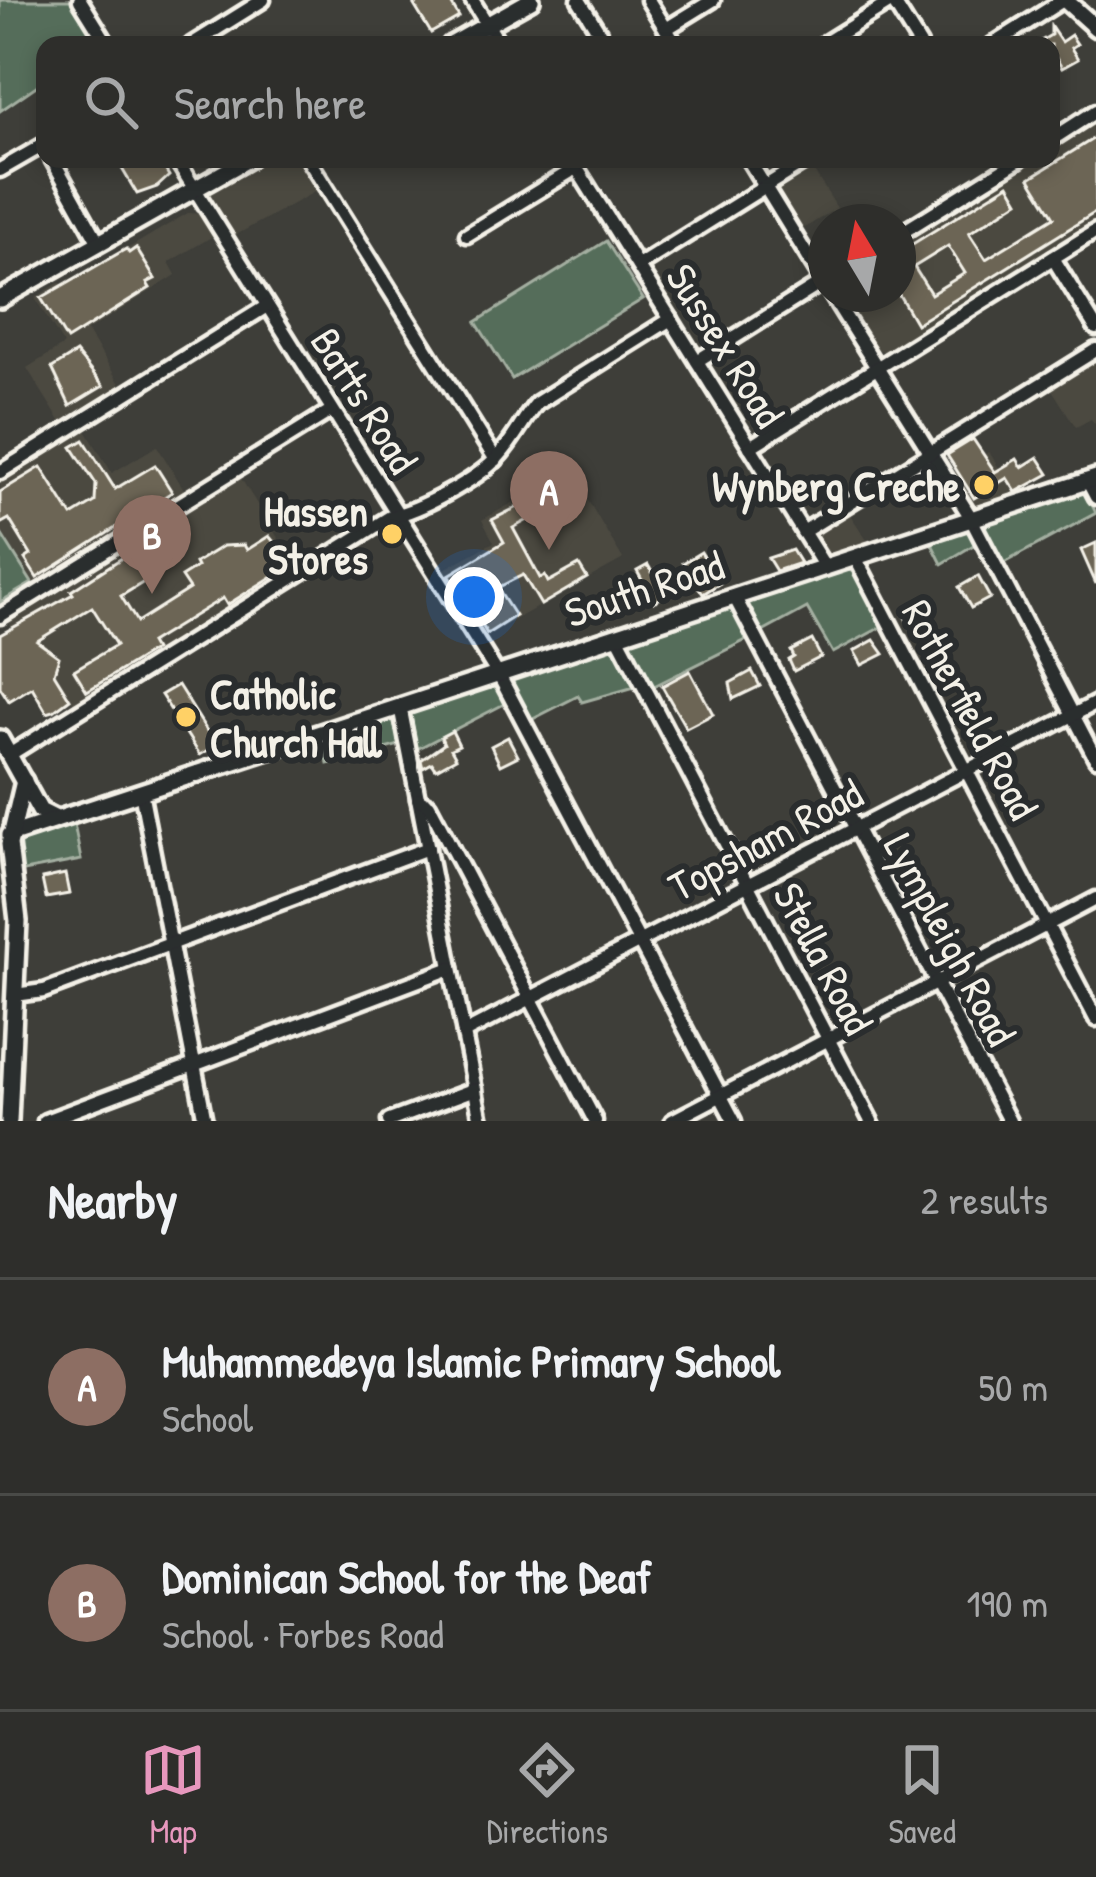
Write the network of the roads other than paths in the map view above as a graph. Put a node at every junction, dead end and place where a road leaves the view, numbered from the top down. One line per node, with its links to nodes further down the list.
1 (80, 0): 13 (street)
2 (263, 0): 14 (street)
3 (472, 0): 10 (street)
4 (531, 0): 10 (street)
5 (579, 0): 17 (street)
6 (648, 0): 12 (street)
7 (713, 0): 12 (street)
8 (893, 0): 19 (street); 20 (street)
9 (1064, 0): 11 (street); 21 (street)
10 (487, 25): 15 (street); 16 (street)
11 (1096, 28)
12 (666, 29): 18 (street)
13 (102, 36)
14 (205, 36)
15 (467, 36)
16 (494, 36)
17 (601, 36)
18 (670, 36)
19 (836, 36)
20 (915, 36)
21 (1006, 36)
22 (1096, 111): 23 (street)
23 (1060, 134)
24 (36, 150): 35 (street)
25 (57, 168): 42 (street)
26 (181, 168): 38 (street, Batts Road)
27 (232, 168): 38 (street)
28 (314, 168): 58 (street)
29 (568, 168): 41 (street)
30 (577, 168): 45 (street, Sussex Road)
31 (753, 168): 37 (street)
32 (795, 168): 37 (street)
33 (997, 168): 36 (street)
34 (1005, 168): 36 (street)
35 (0, 170)
36 (999, 172): 39 (street)
37 (765, 187): 43 (street); 45 (street)
38 (194, 189): 42 (street); 48 (street, Batts Road)
39 (916, 224)
40 (1096, 231): 44 (street)
41 (467, 236)
42 (99, 243): 47 (street)
43 (808, 256)
44 (1053, 258): 51 (street); 54 (street)
45 (638, 266): 50 (street, Sussex Road)
46 (808, 297): 53 (street)
47 (0, 299)
48 (267, 306): 55 (street, Batts Road); 59 (street)
49 (843, 312): 54 (street)
50 (671, 319): 53 (street, Sussex Road); 58 (street)
51 (1096, 328)
52 (1096, 350): 57 (street)
53 (697, 361): 56 (street, Sussex Road)
54 (877, 368): 56 (street); 57 (street)
55 (332, 410): 62 (street, Batts Road); 68 (street)
56 (750, 447): 64 (street, Sussex Road)
57 (930, 453): 63 (street); 64 (street)
58 (496, 460): 62 (street)
59 (0, 472)
60 (1092, 479): 61 (street); 63 (street, South Road)
61 (1096, 497)
62 (398, 516): 70 (street, Batts Road); 75 (street)
63 (970, 519): 65 (street, South Road); 73 (street)
64 (803, 532): 66 (street, Sussex Road)
65 (855, 557): 66 (street, South Road); 77 (street, Rotherfield Road)
66 (825, 567): 67 (street, South Road)
67 (734, 596): 69 (street, South Road); 82 (street, Lympleigh Road)
68 (0, 616)
69 (617, 635): 70 (street, South Road); 85 (street, Stella Road)
70 (498, 674): 72 (street, South Road); 88 (street, Batts Road)
71 (1096, 704): 73 (street, Topsham Road)
72 (400, 706): 79 (street, South Road); 80 (street)
73 (1073, 716): 76 (street); 77 (street, Topsham Road)
74 (0, 739): 75 (street)
75 (9, 754): 78 (street)
76 (1096, 759)
77 (967, 770): 82 (street, Topsham Road); 87 (street, Rotherfield Road)
78 (24, 781): 81 (street); 83 (street)
79 (141, 791): 81 (street, South Road); 89 (street)
80 (418, 799): 84 (street); 93 (street)
81 (54, 818): 83 (street, South Road)
82 (856, 829): 85 (street, Topsham Road); 91 (street, Lympleigh Road)
83 (10, 835): 92 (street)
84 (428, 848): 89 (street); 90 (street)
85 (748, 884): 88 (street, Topsham Road); 96 (street, Stella Road)
86 (1096, 899): 87 (street)
87 (1047, 925): 91 (street); 94 (street, Rotherfield Road)
88 (640, 941): 93 (street, Topsham Road); 99 (street, Batts Road)
89 (171, 944): 92 (street); 97 (street)
90 (451, 968): 95 (street); 97 (street)
91 (936, 983): 96 (street); 109 (street, Lympleigh Road)
92 (15, 995): 100 (street)
93 (530, 999): 95 (street, Topsham Road); 105 (street)
94 (1096, 1019)
95 (464, 1033): 98 (street)
96 (828, 1039): 99 (street); 108 (street, Stella Road)
97 (194, 1064): 101 (street); 102 (street)
98 (475, 1089): 103 (street); 104 (street)
99 (721, 1096): 106 (street); 107 (street, Batts Road)
100 (9, 1121)
101 (45, 1121)
102 (205, 1121)
103 (389, 1121)
104 (481, 1121)
105 (595, 1121)
106 (672, 1121)
107 (734, 1121)
108 (871, 1121)
109 (1009, 1121)

